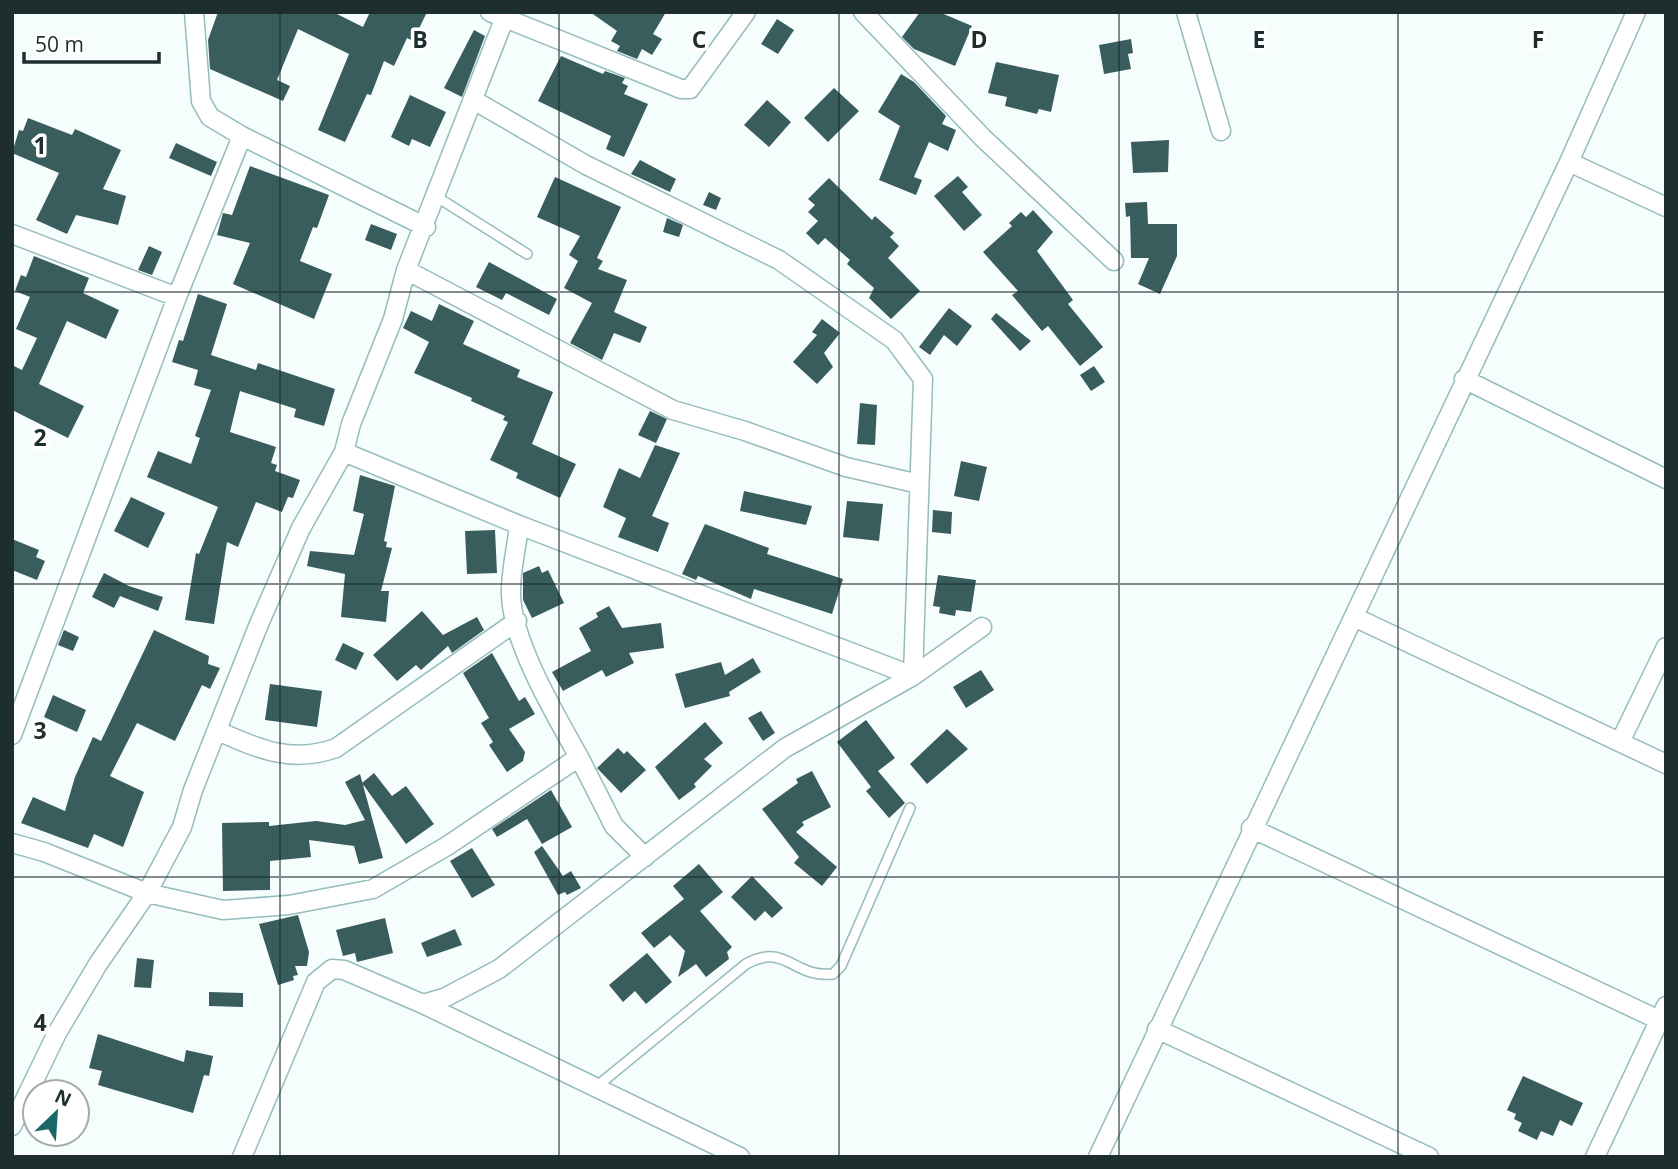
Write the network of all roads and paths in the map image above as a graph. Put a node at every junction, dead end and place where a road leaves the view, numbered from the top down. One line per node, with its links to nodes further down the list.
1 (194, 12): 9 (street)
2 (746, 12): 6 (street)
3 (863, 12): 16 (street)
4 (1186, 12): 8 (street)
5 (1636, 12): 10 (street)
6 (501, 14): 7 (street)
7 (475, 101): 11 (street); 22 (street)
8 (1221, 131)
9 (242, 136): 13 (street); 18 (street)
10 (1569, 162): 12 (street); 19 (street)
11 (437, 197): 13 (street); 15 (lane)
12 (1666, 207)
13 (426, 227): 17 (street)
14 (12, 234): 18 (street)
15 (527, 254)
16 (1114, 261)
17 (406, 270): 20 (street); 22 (street)
18 (177, 297): 30 (street)
19 (1464, 379): 21 (street); 24 (street)
20 (344, 453): 23 (street); 29 (street)
21 (1666, 480)
22 (919, 484): 28 (street)
23 (519, 525): 25 (street); 28 (street)
24 (1354, 617): 31 (street); 35 (street)
25 (517, 621): 29 (street); 32 (street)
26 (982, 627): 28 (street)
27 (1666, 647): 31 (street)
28 (913, 676): 37 (street)
29 (218, 731): 38 (street)
30 (12, 735)
31 (1619, 742): 33 (street)
32 (579, 757): 37 (street); 38 (street)
33 (1666, 764)
34 (910, 807): 42 (lane)
35 (1251, 828): 40 (street); 41 (street)
36 (12, 843): 38 (street)
37 (645, 857): 39 (street)
38 (146, 892): 43 (street)
39 (423, 1004): 42 (street); 44 (street)
40 (1663, 1013): 48 (street)
41 (1157, 1029): 46 (street); 47 (street)
42 (595, 1089): 45 (street)
43 (12, 1126)
44 (242, 1157)
45 (740, 1157)
46 (1098, 1157)
47 (1429, 1157)
48 (1595, 1157)

